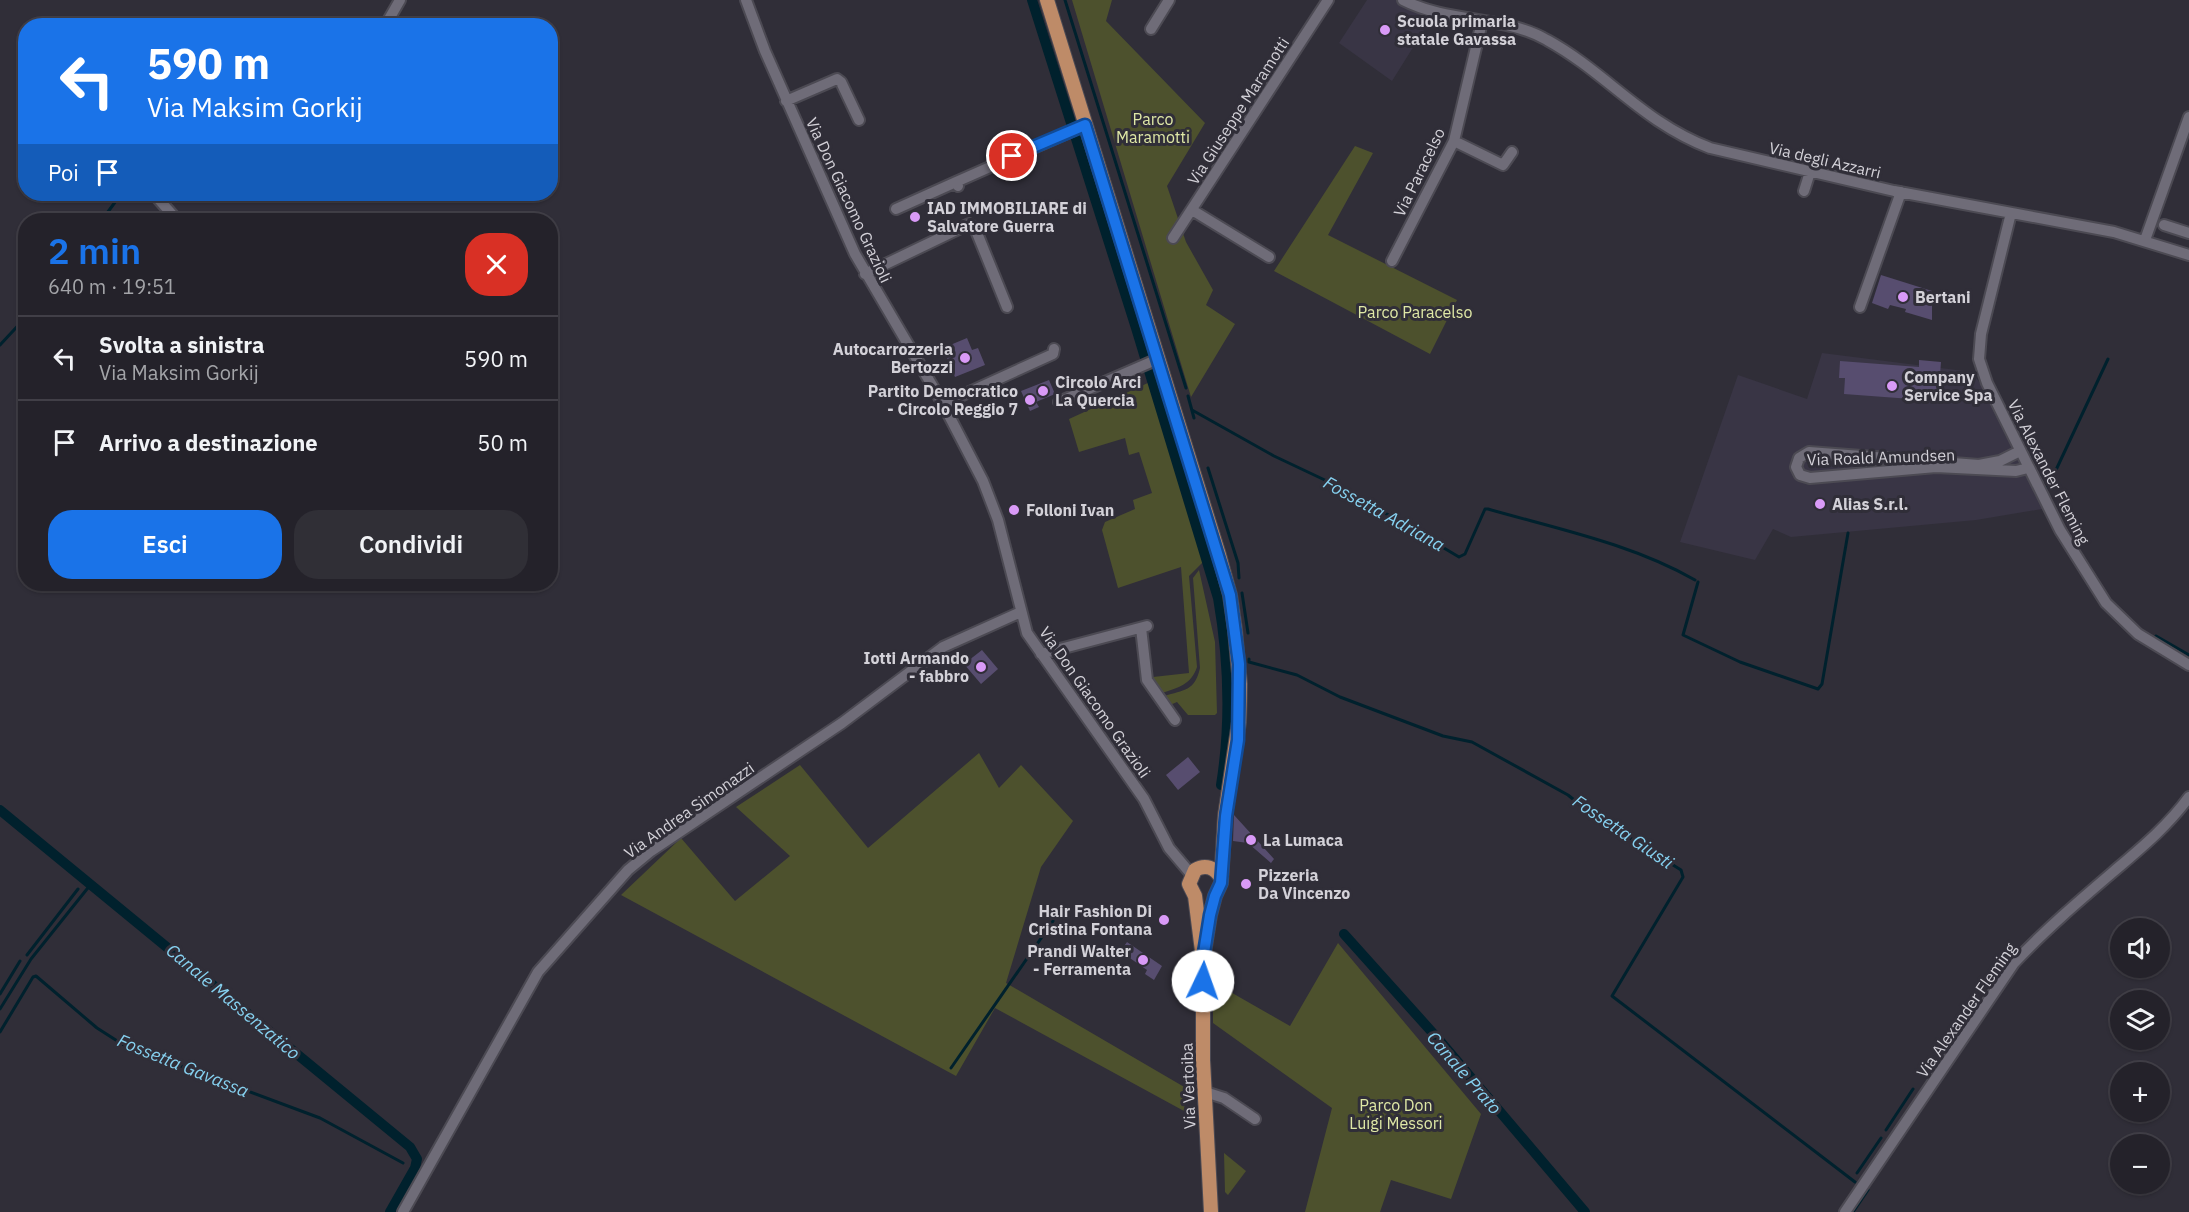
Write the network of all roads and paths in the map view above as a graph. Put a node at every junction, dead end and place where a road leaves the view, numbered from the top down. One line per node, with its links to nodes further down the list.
1 (400, 0): 7 (street)
2 (746, 0): 10 (street, Via Don Giacomo Grazioli)
3 (1047, 0): 13 (main road)
4 (1169, 0): 9 (street)
5 (1328, 0): 21 (street, Via Giuseppe Maramotti)
6 (1403, 0): 8 (street, Via degli Azzarri)
7 (390, 18)
8 (1482, 22): 14 (street, Via Paracelso); 16 (street, Via degli Azzarri)
9 (1152, 29)
10 (786, 101): 12 (street); 31 (street, Via Don Giacomo Grazioli)
11 (2189, 117): 27 (street)
12 (859, 120)
13 (1077, 128): 20 (street); 35 (main road)
14 (1454, 141): 15 (street); 30 (street, Via Paracelso)
15 (1512, 152)
16 (1810, 172): 17 (street); 18 (street, Via degli Azzarri)
17 (1804, 191)
18 (1901, 192): 23 (street, Via degli Azzarri); 33 (street)
19 (160, 201): 22 (street)
20 (896, 209)
21 (1192, 210): 26 (street, Via Giuseppe Maramotti); 29 (street)
22 (171, 213)
23 (2012, 213): 27 (street, Via degli Azzarri); 38 (street, Via Alexander Fleming)
24 (2164, 225): 25 (street)
25 (2189, 233)
26 (1173, 238)
27 (2145, 240): 28 (street, Via degli Azzarri)
28 (2189, 255)
29 (1269, 256)
30 (1392, 261)
31 (865, 274): 32 (street); 37 (street, Via Don Giacomo Grazioli)
32 (1007, 307)
33 (1860, 307)
34 (1053, 349): 37 (street)
35 (1153, 361): 36 (street); 45 (main road)
36 (1059, 402)
37 (943, 404): 40 (street, Via Don Giacomo Grazioli)
38 (2020, 451): 39 (street, Via Alexander Fleming); 39 (street, Via Roald Amundsen)
39 (2028, 468): 42 (street, Via Alexander Fleming)
40 (1021, 612): 41 (street, Via Don Giacomo Grazioli); 54 (street, Via Andrea Simonazzi)
41 (1041, 654): 43 (street); 47 (street, Via Don Giacomo Grazioli)
42 (2189, 665)
43 (1175, 720)
44 (2189, 797): 56 (street, Via Alexander Fleming)
45 (1224, 835): 46 (main road); 48 (main road)
46 (1204, 867): 47 (main road); 48 (main road)
47 (1191, 874): 50 (main road)
48 (1221, 878): 49 (main road)
49 (1215, 896): 50 (main road); 51 (main road)
50 (1195, 897): 51 (main road)
51 (1203, 959): 52 (main road, Via Vertoiba)
52 (1205, 1092): 53 (street); 55 (main road, Via Vertoiba)
53 (1254, 1119)
54 (403, 1212)
55 (1211, 1212)
56 (1845, 1212)

